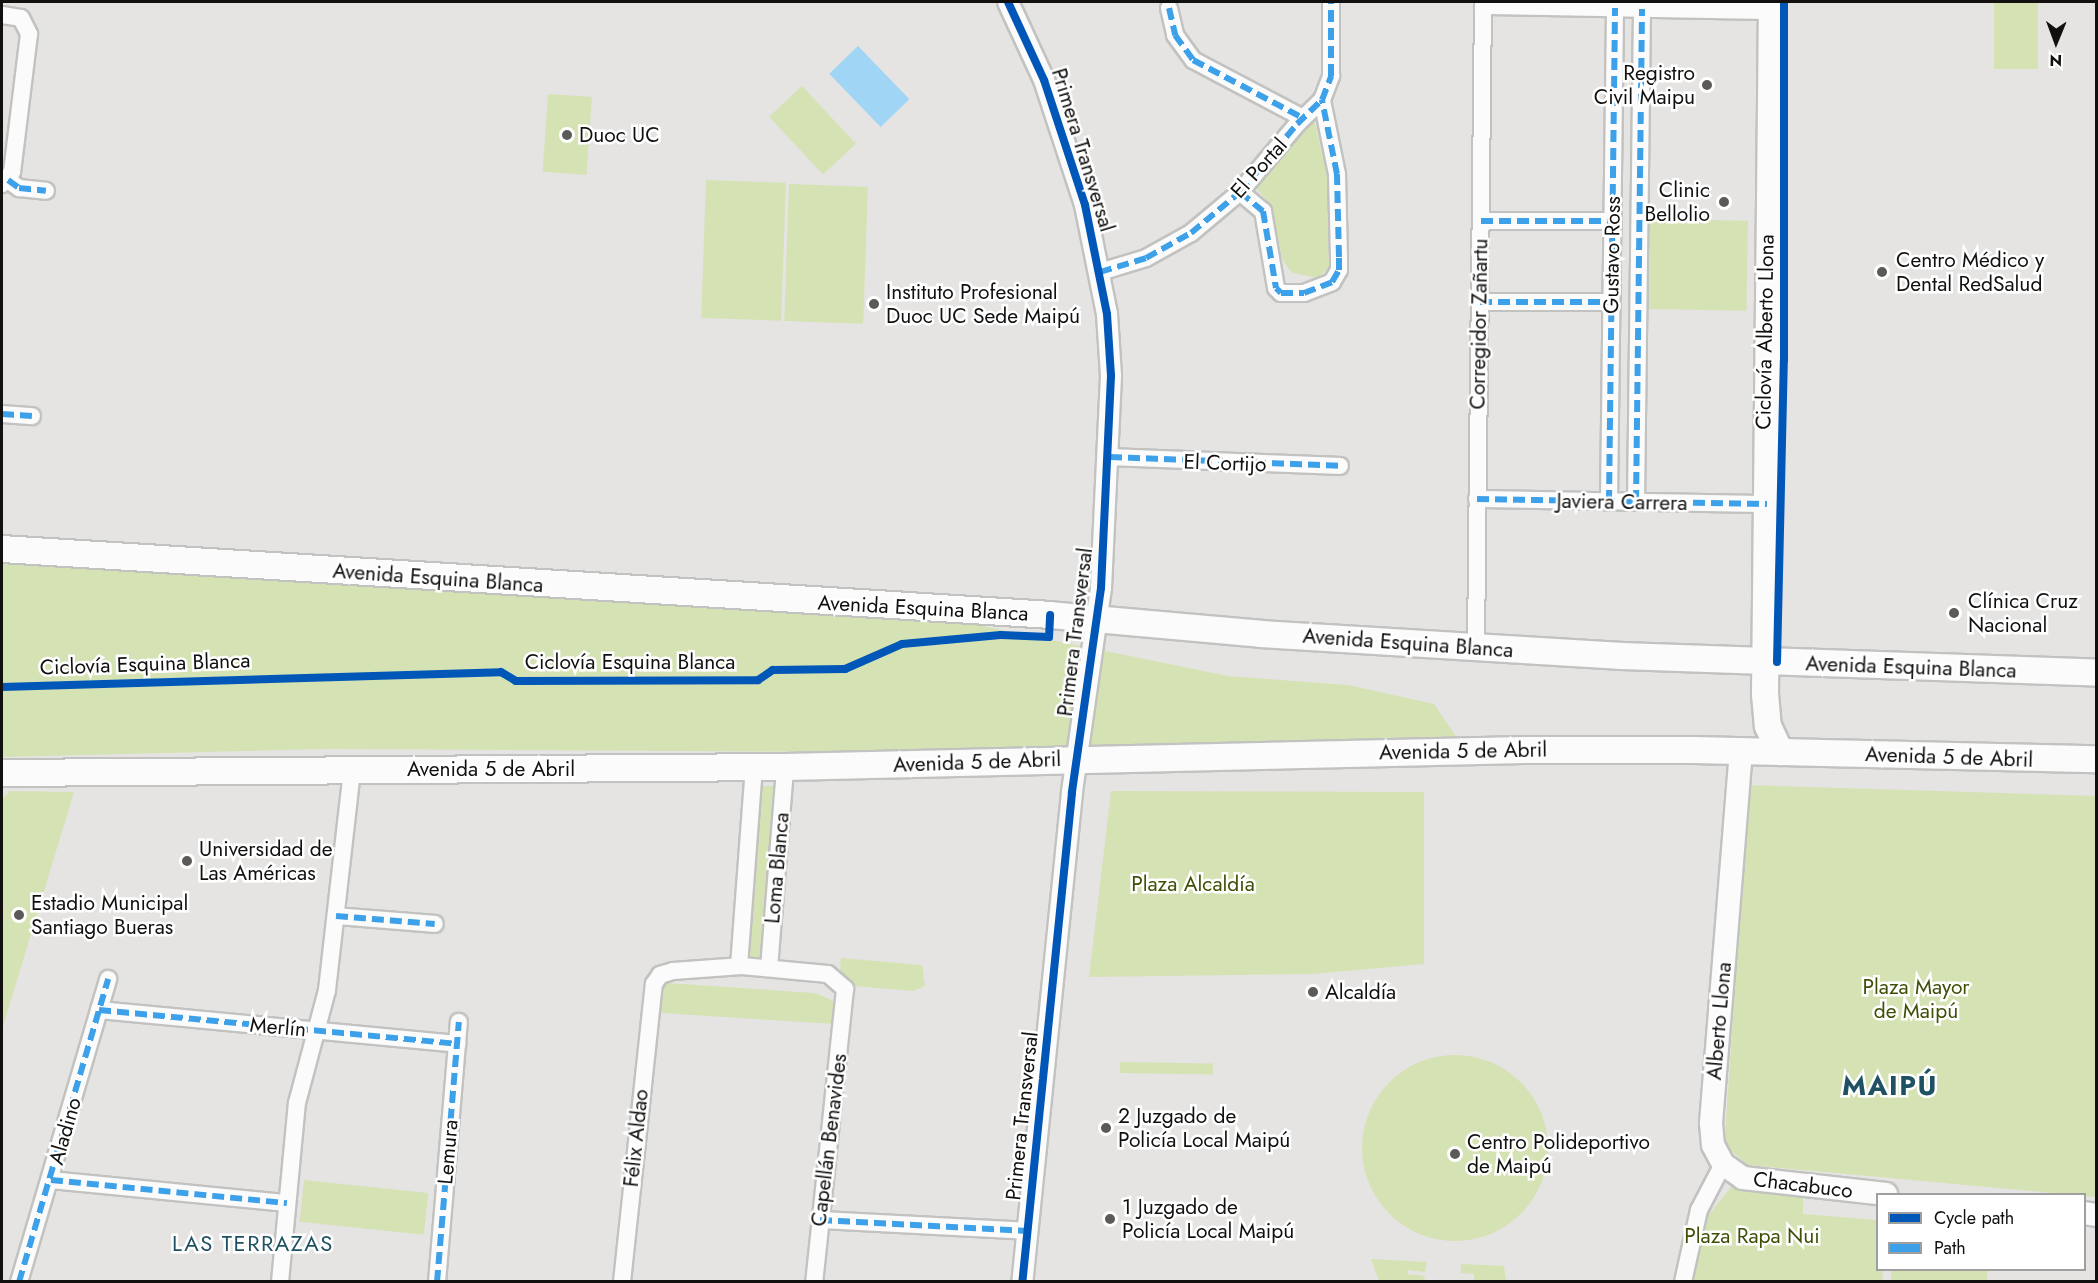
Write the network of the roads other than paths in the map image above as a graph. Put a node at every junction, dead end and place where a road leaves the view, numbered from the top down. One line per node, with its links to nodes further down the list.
1 (1008, 2): 16 (street, Primera Transversal)
2 (1331, 2): 9 (street, El Portal)
3 (1483, 4): 6 (street); 14 (street, Corregidor Zañartu)
4 (1772, 6): 7 (street); 26 (main road)
5 (1170, 8): 10 (street)
6 (1615, 8): 7 (street); 15 (street, Gustavo Ross)
7 (1642, 9): 25 (street, Gustavo Ross)
8 (2, 15): 11 (street)
9 (1322, 100): 10 (street, El Portal); 13 (street)
10 (1303, 118): 13 (street, El Portal)
11 (5, 182): 12 (street)
12 (46, 191)
13 (1240, 192): 16 (street, El Portal)
14 (1481, 221): 15 (street); 17 (street, Corregidor Zañartu)
15 (1612, 221): 18 (street, Gustavo Ross)
16 (1100, 272): 21 (street, Primera Transversal)
17 (1480, 302): 18 (street); 23 (street, Corregidor Zañartu)
18 (1611, 302): 24 (street, Gustavo Ross)
19 (2, 414): 20 (street)
20 (32, 416)
21 (1110, 458): 22 (street, El Cortijo); 28 (street, Primera Transversal)
22 (1340, 466)
23 (1477, 499): 24 (street, Javiera Carrera); 29 (street, Corregidor Zañartu)
24 (1609, 502): 25 (street, Javiera Carrera)
25 (1636, 502): 26 (street, Javiera Carrera)
26 (1767, 504): 30 (main road)
27 (2, 549): 28 (main road, Avenida Esquina Blanca)
28 (1096, 621): 29 (main road, Avenida Esquina Blanca); 34 (street, Primera Transversal)
29 (1476, 647): 30 (main road, Avenida Esquina Blanca)
30 (1765, 662): 31 (main road, Avenida Esquina Blanca); 33 (main road)
31 (2097, 673)
32 (1741, 750): 33 (main road, Avenida 5 de Abril); 34 (main road, Avenida 5 de Abril); 51 (main road, Alberto Llona)
33 (1780, 752): 36 (main road, Avenida 5 de Abril)
34 (1076, 759): 37 (main road, Avenida 5 de Abril); 56 (street, Primera Transversal)
35 (2097, 759): 36 (main road, Avenida 5 de Abril)
36 (2069, 760): 40 (main road)
37 (785, 767): 38 (main road, Avenida 5 de Abril); 45 (street, Loma Blanca)
38 (754, 768): 39 (main road, Avenida 5 de Abril); 44 (street, Loma Blanca)
39 (352, 770): 41 (main road, Avenida 5 de Abril); 42 (street)
40 (2097, 770)
41 (2, 773)
42 (336, 916): 43 (street); 49 (street)
43 (435, 924)
44 (740, 966): 45 (street); 60 (street, Félix Aldao)
45 (769, 968): 55 (street, Capellán Benavides)
46 (108, 979): 47 (street, Aladino)
47 (99, 1010): 49 (street, Merlín); 52 (street, Aladino)
48 (459, 1022): 50 (street, Lemura)
49 (314, 1030): 50 (street, Merlín); 54 (street)
50 (457, 1044): 59 (street, Lemura)
51 (1724, 1164): 53 (main road, Chacabuco); 63 (street)
52 (51, 1180): 54 (street); 57 (street, Aladino)
53 (1876, 1193)
54 (287, 1203): 58 (street)
55 (820, 1220): 56 (street); 61 (street, Capellán Benavides)
56 (1028, 1231): 62 (street, Primera Transversal)
57 (19, 1281)
58 (280, 1281)
59 (437, 1281)
60 (622, 1281)
61 (814, 1281)
62 (1022, 1281)
63 (1683, 1281)

